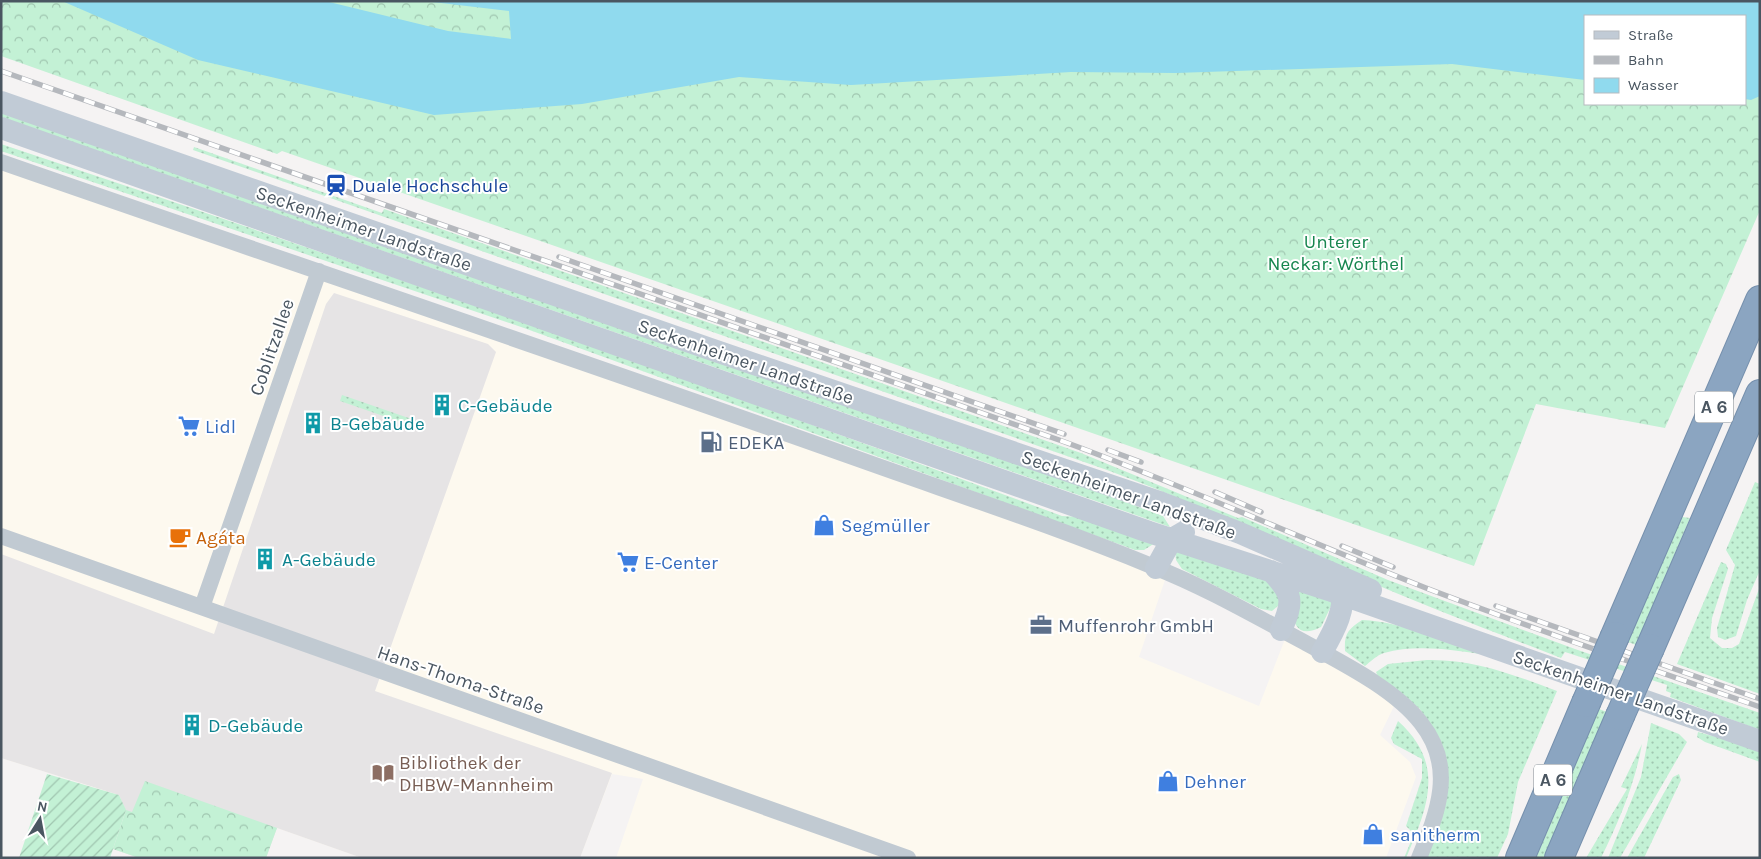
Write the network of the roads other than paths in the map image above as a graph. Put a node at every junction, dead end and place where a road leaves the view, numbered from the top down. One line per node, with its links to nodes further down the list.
1 (1, 102): 7 (main road, Seckenheimer Landstraße)
2 (1, 128): 9 (main road, Seckenheimer Landstraße)
3 (1, 162): 4 (street)
4 (319, 271): 10 (street); 13 (street, Coblitzallee)
5 (1760, 300): 22 (highway, A 6, bridge)
6 (1760, 394): 23 (highway, A 6, bridge)
7 (1240, 533): 9 (main road); 12 (main road, Seckenheimer Landstraße)
8 (1, 536): 13 (street, Hans-Thoma-Straße)
9 (1172, 539): 10 (main road); 11 (main road, Seckenheimer Landstraße)
10 (1156, 568): 16 (street)
11 (1271, 571): 12 (main road, Seckenheimer Landstraße); 16 (main road)
12 (1344, 587): 14 (main road, Seckenheimer Landstraße); 15 (main road); 17 (main road, Seckenheimer Landstraße)
13 (202, 607): 20 (street, Hans-Thoma-Straße)
14 (1382, 610): 15 (main road); 17 (main road, Seckenheimer Landstraße)
15 (1339, 624): 18 (main road)
16 (1281, 630): 18 (street)
17 (1482, 643): 19 (main road, Seckenheimer Landstraße)
18 (1322, 652): 21 (street)
19 (1760, 741)
20 (908, 858)
21 (1419, 858)
22 (1520, 858)
23 (1559, 858)

